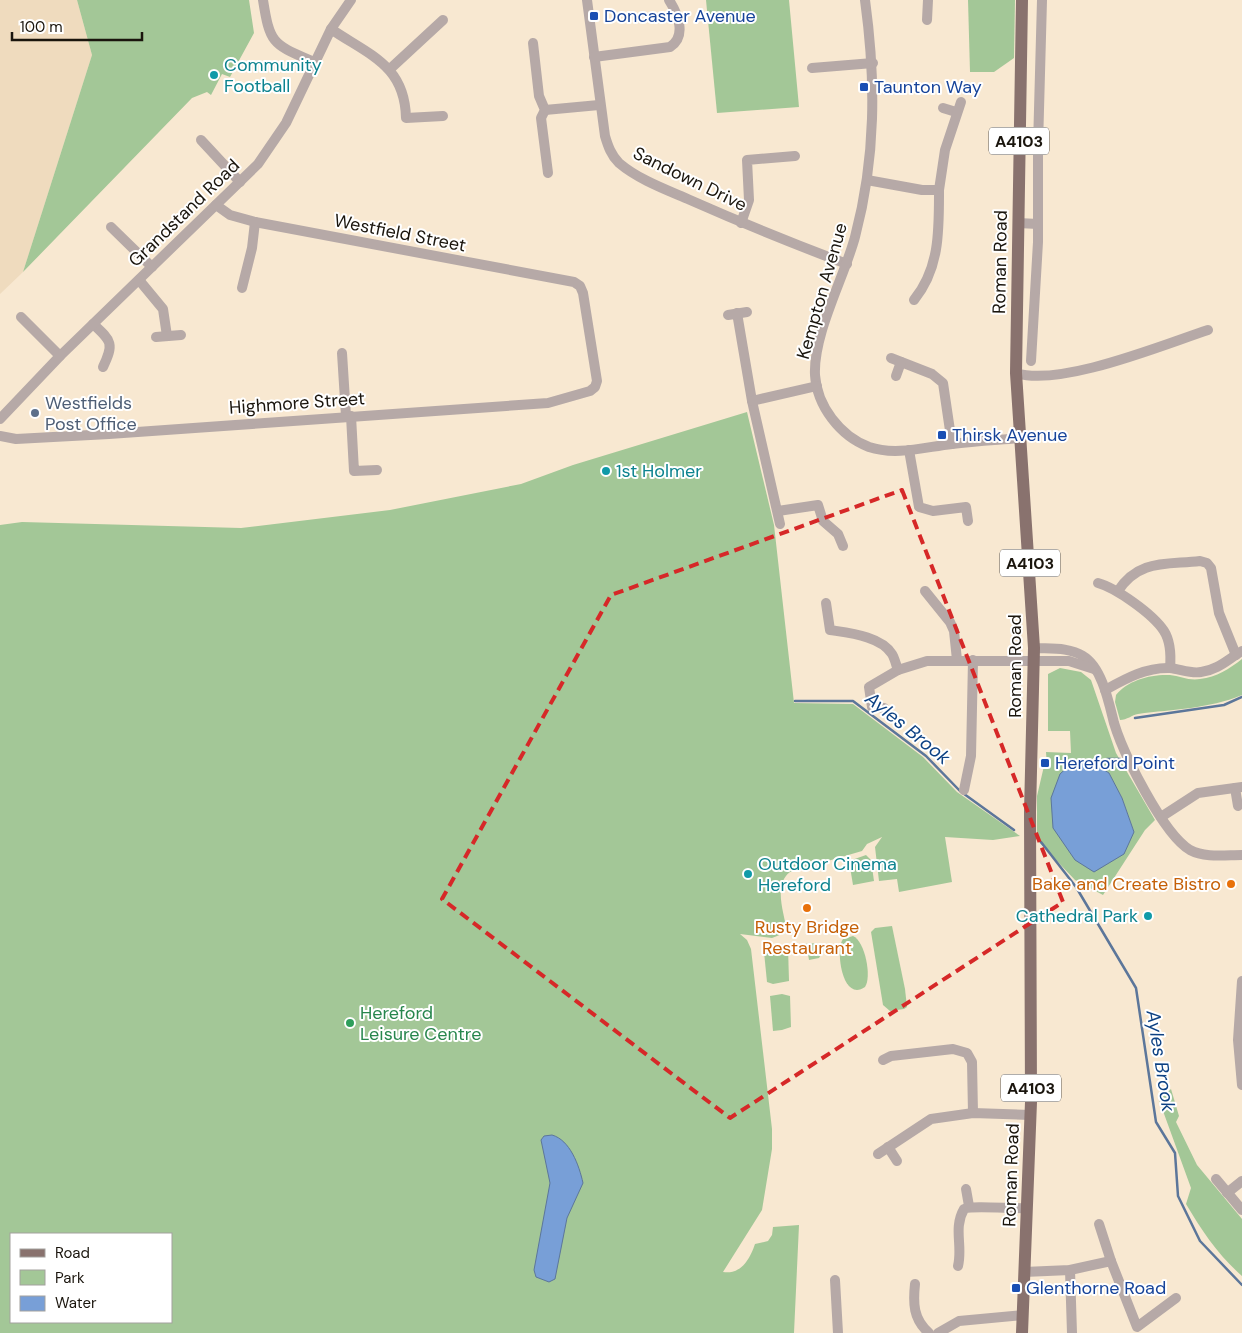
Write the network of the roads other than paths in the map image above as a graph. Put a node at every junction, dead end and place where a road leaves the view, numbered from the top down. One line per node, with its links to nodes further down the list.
1 (263, 0): 14 (street)
2 (351, 0): 11 (street, Grandstand Road)
3 (587, 0): 13 (street, Sandown Drive)
4 (669, 0): 13 (street)
5 (866, 0): 15 (street, Kempton Avenue)
6 (928, 0): 10 (street)
7 (1022, 0): 33 (main road, Roman Road / A4103)
8 (1042, 0): 34 (street, Roman Road)
9 (443, 20): 17 (street)
10 (927, 20)
11 (331, 29): 14 (street, Grandstand Road); 17 (street)
12 (533, 42): 21 (street)
13 (594, 57): 19 (street, Sandown Drive)
14 (314, 62): 28 (street, Grandstand Road)
15 (873, 63): 16 (street); 27 (street, Kempton Avenue)
16 (812, 68)
17 (390, 69): 23 (street)
18 (961, 102): 22 (street)
19 (599, 105): 21 (street); 32 (street, Sandown Drive)
20 (944, 108): 22 (street)
21 (544, 110): 26 (street)
22 (956, 112): 29 (street)
23 (444, 116)
24 (201, 140): 28 (street)
25 (795, 156): 32 (street)
26 (548, 173)
27 (866, 180): 29 (street); 36 (street, Kempton Avenue)
28 (240, 182): 30 (street, Grandstand Road)
29 (940, 190): 40 (street)
30 (216, 205): 31 (street, Westfield Street); 37 (street, Grandstand Road)
31 (255, 222): 39 (street); 55 (street, Westfield Street)
32 (741, 223): 36 (street, Sandown Drive)
33 (1018, 223): 34 (street); 52 (main road, Roman Road / A4103)
34 (1038, 224): 50 (street, Roman Road)
35 (111, 227): 37 (street)
36 (847, 264): 54 (street, Kempton Avenue)
37 (152, 267): 38 (street, Grandstand Road)
38 (139, 280): 43 (street, Grandstand Road); 46 (street)
39 (242, 288)
40 (914, 300)
41 (737, 313): 56 (street)
42 (21, 317): 49 (street)
43 (93, 324): 49 (street, Grandstand Road); 51 (street)
44 (1208, 330): 52 (street)
45 (181, 335): 46 (street)
46 (167, 336): 47 (street)
47 (156, 337)
48 (342, 353): 57 (street)
49 (60, 356): 58 (street, Grandstand Road)
50 (1031, 361)
51 (103, 367)
52 (1016, 373): 60 (main road, Roman Road / A4103)
53 (896, 376): 61 (street)
54 (817, 386): 56 (street); 62 (street, Kempton Avenue)
55 (595, 388): 57 (street, Highmore Street)
56 (752, 401): 64 (street)
57 (349, 416): 59 (street, Highmore Street); 63 (street)
58 (0, 419)
59 (0, 436)
60 (1020, 438): 61 (street, Kempton Avenue); 72 (main road, Roman Road / A4103)
61 (952, 444): 62 (street, Kempton Avenue)
62 (909, 450): 65 (street)
63 (378, 470)
64 (778, 511): 66 (street); 67 (street)
65 (968, 521)
66 (780, 524)
67 (843, 546)
68 (1098, 583): 70 (street)
69 (925, 591): 74 (street)
70 (1118, 591): 73 (street); 77 (street)
71 (826, 603): 79 (street)
72 (1034, 648): 76 (main road, Roman Road / A4103); 78 (street)
73 (1239, 653): 77 (street)
74 (958, 660): 75 (street); 79 (street)
75 (973, 660): 76 (street); 83 (street)
76 (1034, 662): 78 (street); 92 (main road, Roman Road / A4103)
77 (1170, 668): 80 (street)
78 (1094, 669): 80 (street)
79 (898, 670): 81 (street)
80 (1105, 690): 85 (street)
81 (884, 708)
82 (1239, 787): 84 (street); 85 (street)
83 (964, 790)
84 (1238, 806)
85 (1161, 817): 86 (street)
86 (1242, 854)
87 (1242, 981): 88 (street)
88 (1240, 1043): 90 (street)
89 (882, 1060): 91 (street)
90 (1242, 1085)
91 (973, 1113): 92 (street); 93 (street)
92 (1031, 1115): 101 (main road, Roman Road / A4103)
93 (888, 1147): 94 (street); 95 (street)
94 (878, 1154)
95 (897, 1161)
96 (1216, 1179): 99 (street)
97 (1242, 1181): 99 (street)
98 (966, 1189): 100 (street)
99 (1227, 1193): 102 (street)
100 (969, 1206): 101 (street); 105 (street)
101 (1026, 1208): 107 (main road, Roman Road / A4103)
102 (1242, 1210)
103 (1099, 1224): 104 (street)
104 (1111, 1261): 106 (street); 110 (street)
105 (958, 1266)
106 (1070, 1270): 107 (street); 116 (street)
107 (1024, 1272): 111 (main road, Roman Road / A4103)
108 (835, 1280): 112 (street)
109 (915, 1284): 113 (street)
110 (1176, 1298)
111 (1022, 1315): 114 (street); 115 (main road, Roman Road / A4103)
112 (838, 1333)
113 (929, 1333)
114 (938, 1333)
115 (1022, 1333)
116 (1072, 1333)

